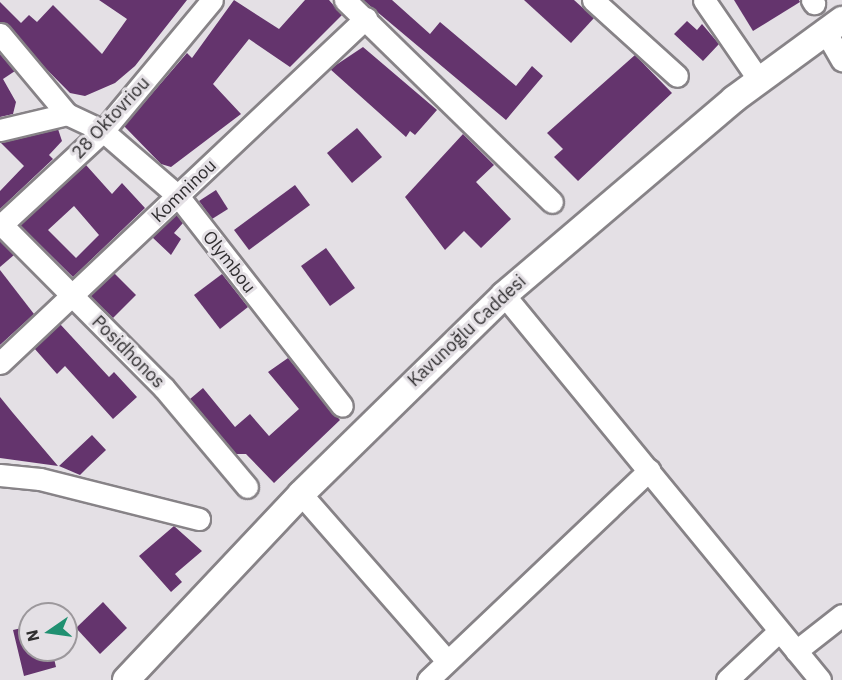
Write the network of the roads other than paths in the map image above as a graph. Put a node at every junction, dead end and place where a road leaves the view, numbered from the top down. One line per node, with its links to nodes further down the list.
1 (212, 0): 13 (street, 28 Oktovriou)
2 (345, 0): 5 (street)
3 (593, 0): 9 (street)
4 (704, 0): 10 (street)
5 (366, 18): 14 (street, Komninou); 15 (street)
6 (834, 25): 8 (street); 10 (main road, Kavunoğlu Caddesi)
7 (0, 34): 11 (street)
8 (842, 61)
9 (677, 76)
10 (759, 80): 17 (main road, Kavunoğlu Caddesi)
11 (67, 114): 12 (street); 13 (street, Olymbou)
12 (0, 130)
13 (103, 131): 14 (street, Olymbou); 16 (street, 28 Oktovriou)
14 (178, 196): 18 (street, Komninou); 20 (street, Olymbou)
15 (552, 202)
16 (1, 225): 18 (street, Posidhonos)
17 (504, 295): 21 (street); 24 (main road, Kavunoğlu Caddesi)
18 (75, 298): 19 (street, Komninou); 23 (street, Posidhonos)
19 (0, 363)
20 (342, 405)
21 (649, 470): 27 (street); 29 (street)
22 (0, 475): 25 (street)
23 (247, 488)
24 (301, 494): 29 (street); 30 (main road, Kavunoğlu Caddesi)
25 (199, 519)
26 (842, 615): 28 (street)
27 (779, 631): 28 (street); 32 (street)
28 (796, 651): 33 (street)
29 (447, 661): 31 (street)
30 (126, 680)
31 (428, 680)
32 (727, 680)
33 (820, 680)

